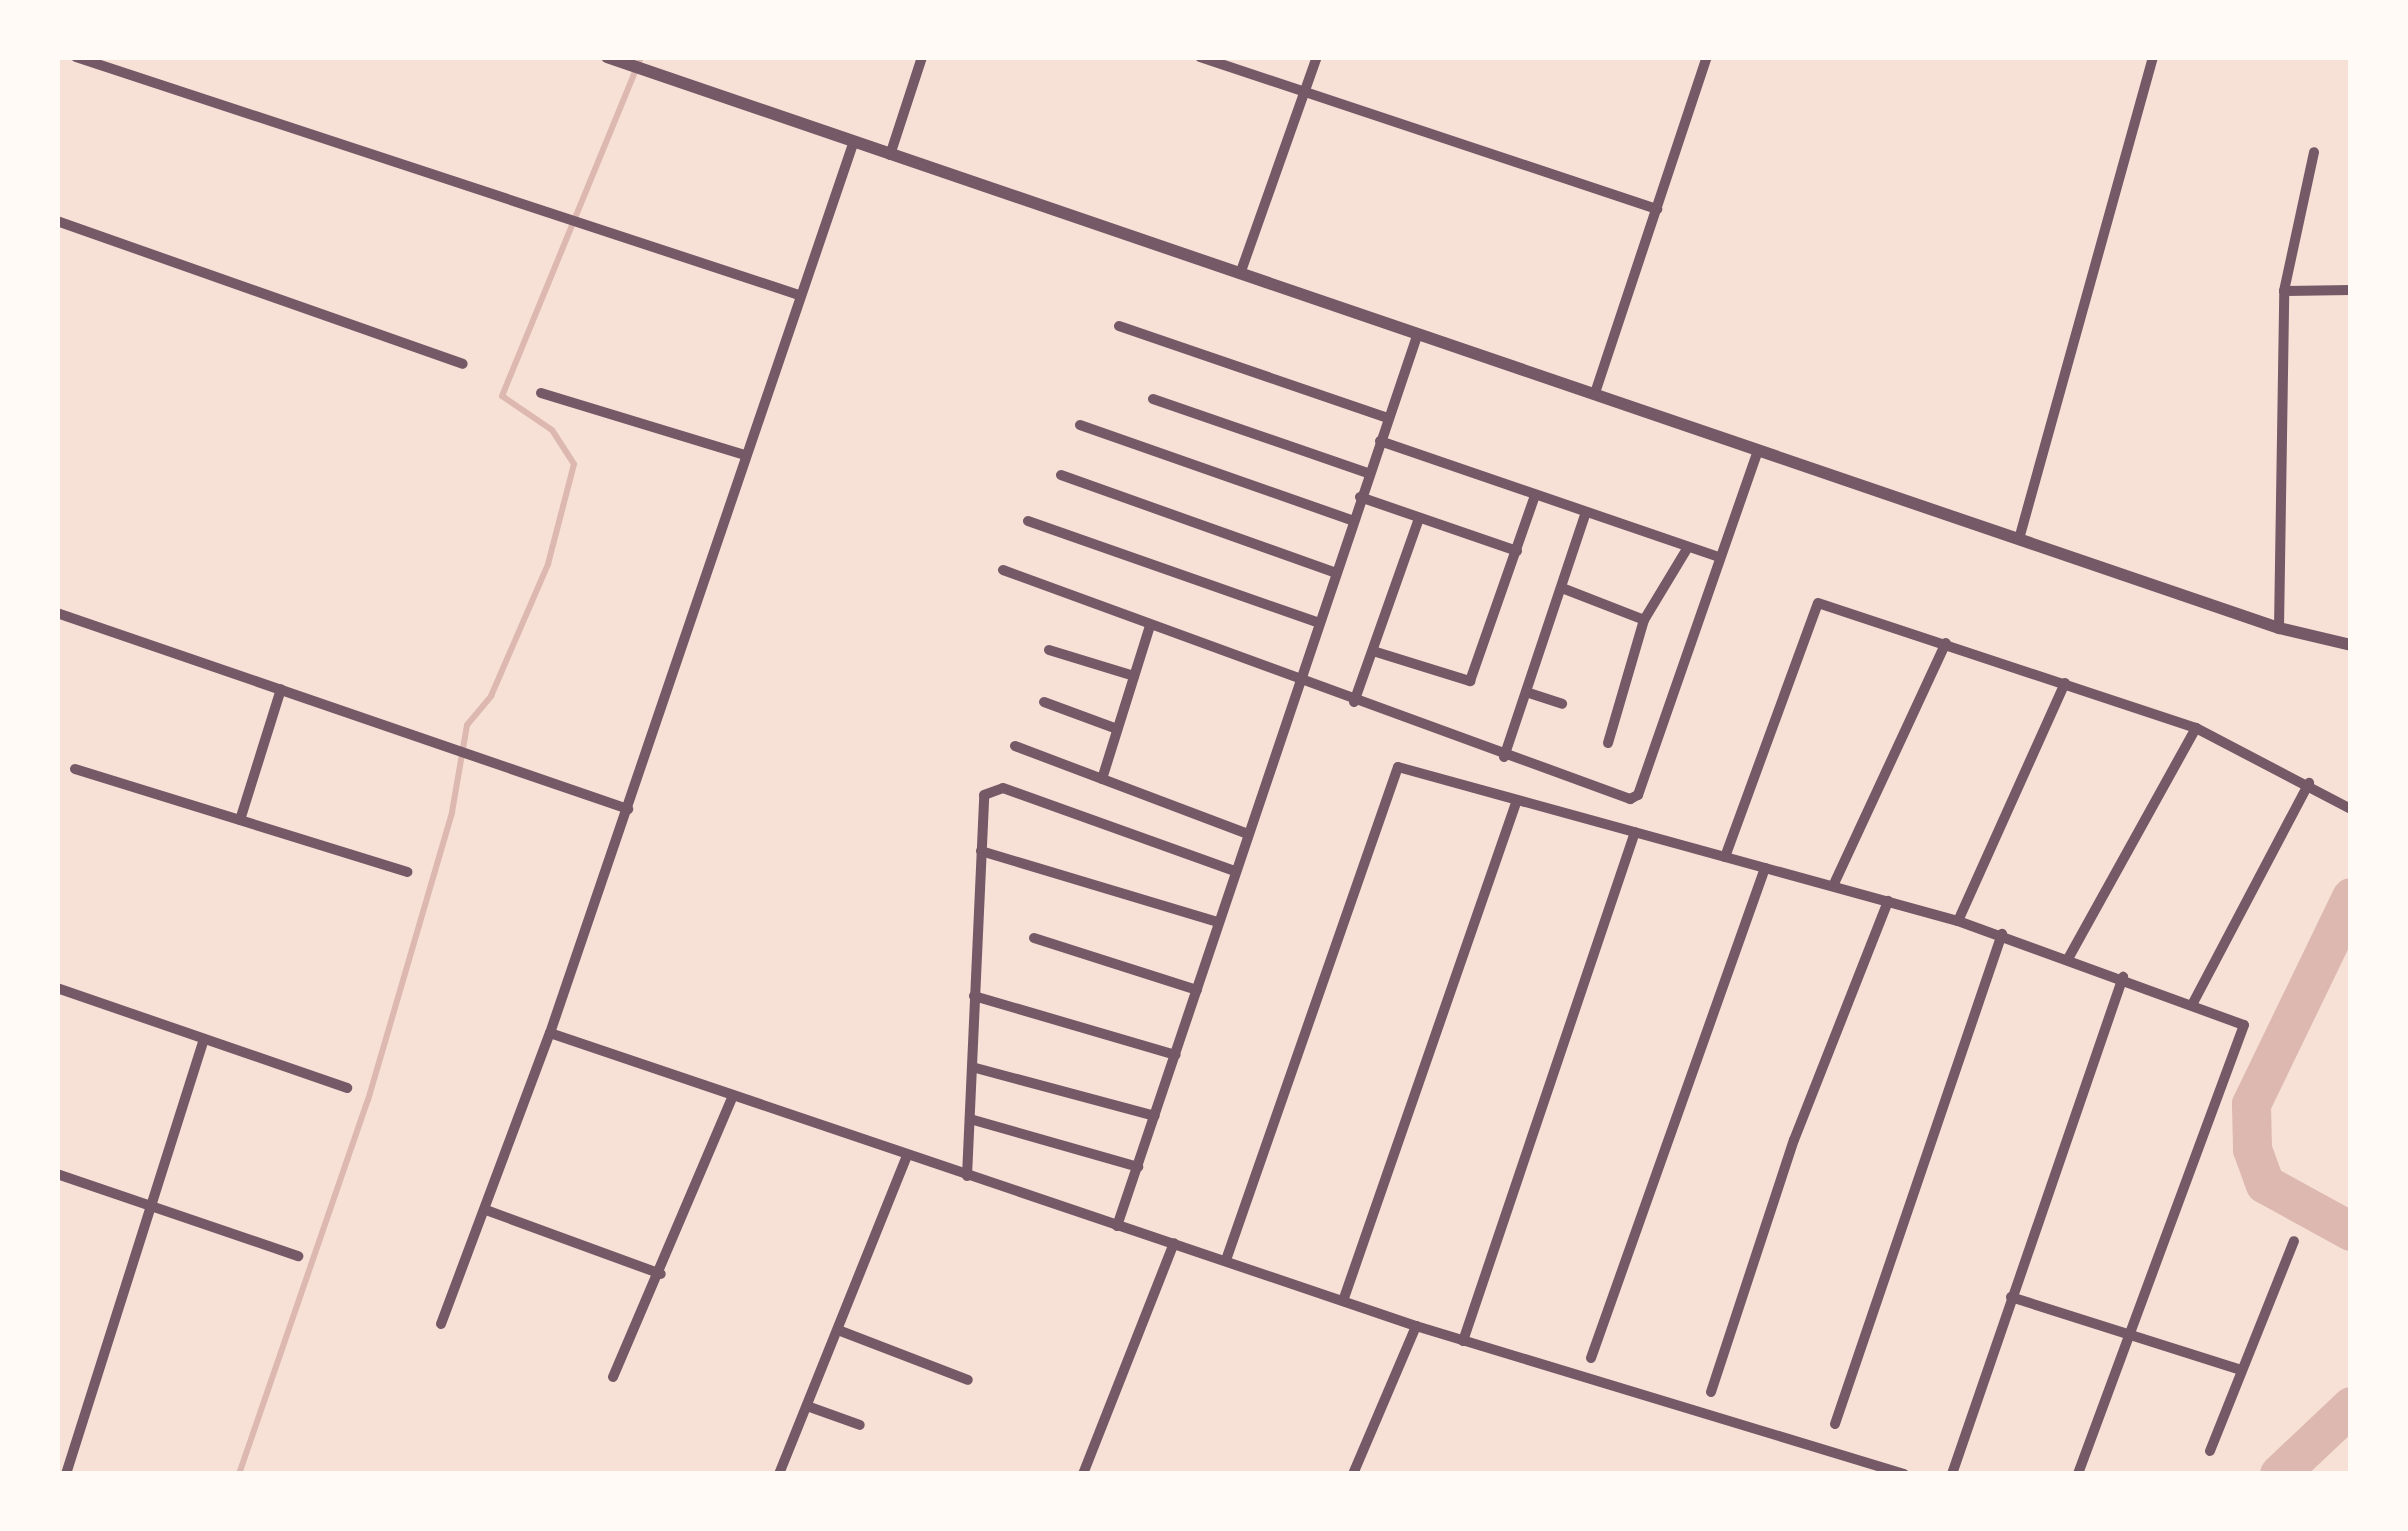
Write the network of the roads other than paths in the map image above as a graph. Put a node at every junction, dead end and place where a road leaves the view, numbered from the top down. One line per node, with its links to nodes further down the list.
1 (76, 57): 17 (street)
2 (608, 57): 9 (street)
3 (922, 57): 11 (street)
4 (1201, 57): 8 (street)
5 (1317, 57): 8 (street)
6 (1707, 57): 12 (street)
7 (2153, 57): 37 (street)
8 (1305, 93): 12 (street); 14 (street)
9 (854, 144): 11 (street); 17 (street)
10 (2314, 152): 16 (street)
11 (890, 155): 14 (street)
12 (1657, 209): 22 (street)
13 (57, 221): 20 (street)
14 (1240, 274): 19 (street)
15 (2351, 290): 16 (street)
16 (2284, 291): 48 (street)
17 (799, 295): 28 (street)
18 (1118, 326): 24 (street)
19 (1417, 336): 22 (street); 24 (street)
20 (462, 364)
21 (541, 393): 28 (street)
22 (1595, 393): 27 (street)
23 (1153, 399): 29 (street)
24 (1388, 418): 26 (street)
25 (1080, 425): 35 (street)
26 (1381, 441): 29 (street); 31 (street)
27 (1758, 450): 37 (street); 40 (street)
28 (746, 455): 70 (street)
29 (1369, 473): 32 (street)
30 (1061, 475): 42 (street)
31 (1534, 495): 33 (street); 39 (street)
32 (1360, 497): 34 (street); 35 (street)
33 (1586, 512): 38 (street); 43 (street)
34 (1419, 518): 39 (street); 52 (street)
35 (1352, 520): 42 (street)
36 (1028, 521): 46 (street)
37 (2019, 539): 48 (street)
38 (1688, 547): 40 (street); 45 (street)
39 (1517, 551): 52 (street)
40 (1718, 557): 65 (street)
41 (1003, 570): 47 (street)
42 (1334, 572): 46 (street)
43 (1562, 588): 45 (street); 57 (street)
44 (57, 613): 56 (street)
45 (1645, 620): 63 (street)
46 (1316, 622): 54 (street)
47 (1150, 626): 53 (street); 54 (street)
48 (2279, 628): 50 (street)
49 (1946, 643): 55 (street); 76 (street); 80 (street)
50 (2351, 645)
51 (1048, 650): 53 (street)
52 (1372, 651): 59 (street)
53 (1134, 676): 62 (street)
54 (1296, 681): 59 (street); 74 (street)
55 (2066, 683): 61 (street); 82 (street)
56 (281, 689): 70 (street); 72 (street)
57 (1526, 692): 60 (street); 65 (street)
58 (1044, 702): 62 (street)
59 (1354, 702): 65 (street)
60 (1562, 704)
61 (2196, 728): 68 (street); 86 (street)
62 (1117, 729): 67 (street)
63 (1608, 743)
64 (1015, 746): 67 (street)
65 (1504, 757)
66 (75, 769): 72 (street)
67 (1102, 778): 74 (street)
68 (2309, 784): 71 (street); 91 (street)
69 (1517, 800): 73 (street); 110 (street); 113 (street)
70 (628, 809): 92 (street)
71 (2351, 809)
72 (239, 820): 79 (street)
73 (1635, 832): 76 (street); 118 (street)
74 (1248, 834): 78 (street)
75 (981, 851): 78 (street); 83 (street); 90 (street)
76 (1725, 856): 77 (street)
77 (1765, 868): 80 (street); 119 (street)
78 (1235, 871): 83 (street)
79 (407, 872)
80 (1833, 886): 81 (street)
81 (1888, 901): 82 (street); 123 (street)
82 (1958, 921): 84 (street)
83 (1218, 922): 89 (street)
84 (2002, 934): 86 (street); 125 (street)
85 (1034, 938): 89 (street)
86 (2069, 957): 87 (street)
87 (2123, 977): 91 (street); 112 (street)
88 (57, 988): 93 (street)
89 (1197, 990): 94 (street)
90 (974, 996): 94 (street); 95 (street)
91 (2193, 1003): 117 (street)
92 (550, 1033): 97 (street); 105 (street)
93 (204, 1039): 96 (street); 104 (street)
94 (1176, 1055): 98 (street)
95 (972, 1067): 98 (street); 99 (street)
96 (347, 1088)
97 (733, 1096): 100 (street); 111 (street)
98 (1155, 1116): 101 (street)
99 (970, 1119): 101 (street); 103 (street)
100 (907, 1155): 103 (street); 116 (street)
101 (1138, 1168): 106 (street)
102 (57, 1174): 104 (street)
103 (968, 1176): 106 (street)
104 (152, 1207): 109 (street); 128 (street)
105 (485, 1210): 111 (street); 114 (street)
106 (1117, 1226): 108 (street)
107 (2294, 1241): 120 (street)
108 (1174, 1243): 110 (street); 130 (street)
109 (298, 1256)
110 (1226, 1260): 113 (street)
111 (661, 1274): 121 (street)
112 (2011, 1297): 117 (street); 133 (street)
113 (1343, 1301): 115 (street)
114 (441, 1324)
115 (1416, 1326): 118 (street); 131 (street)
116 (838, 1330): 122 (street); 124 (street)
117 (2129, 1337): 120 (street); 134 (street)
118 (1463, 1341): 132 (street)
119 (1591, 1358)
120 (2241, 1370): 127 (street)
121 (613, 1377)
122 (968, 1380)
123 (1712, 1392)
124 (807, 1406): 126 (street); 129 (street)
125 (1835, 1424)
126 (860, 1425)
127 (2210, 1451)
128 (66, 1474)
129 (779, 1474)
130 (1083, 1474)
131 (1352, 1474)
132 (1904, 1474)
133 (1952, 1474)
134 (2078, 1474)

